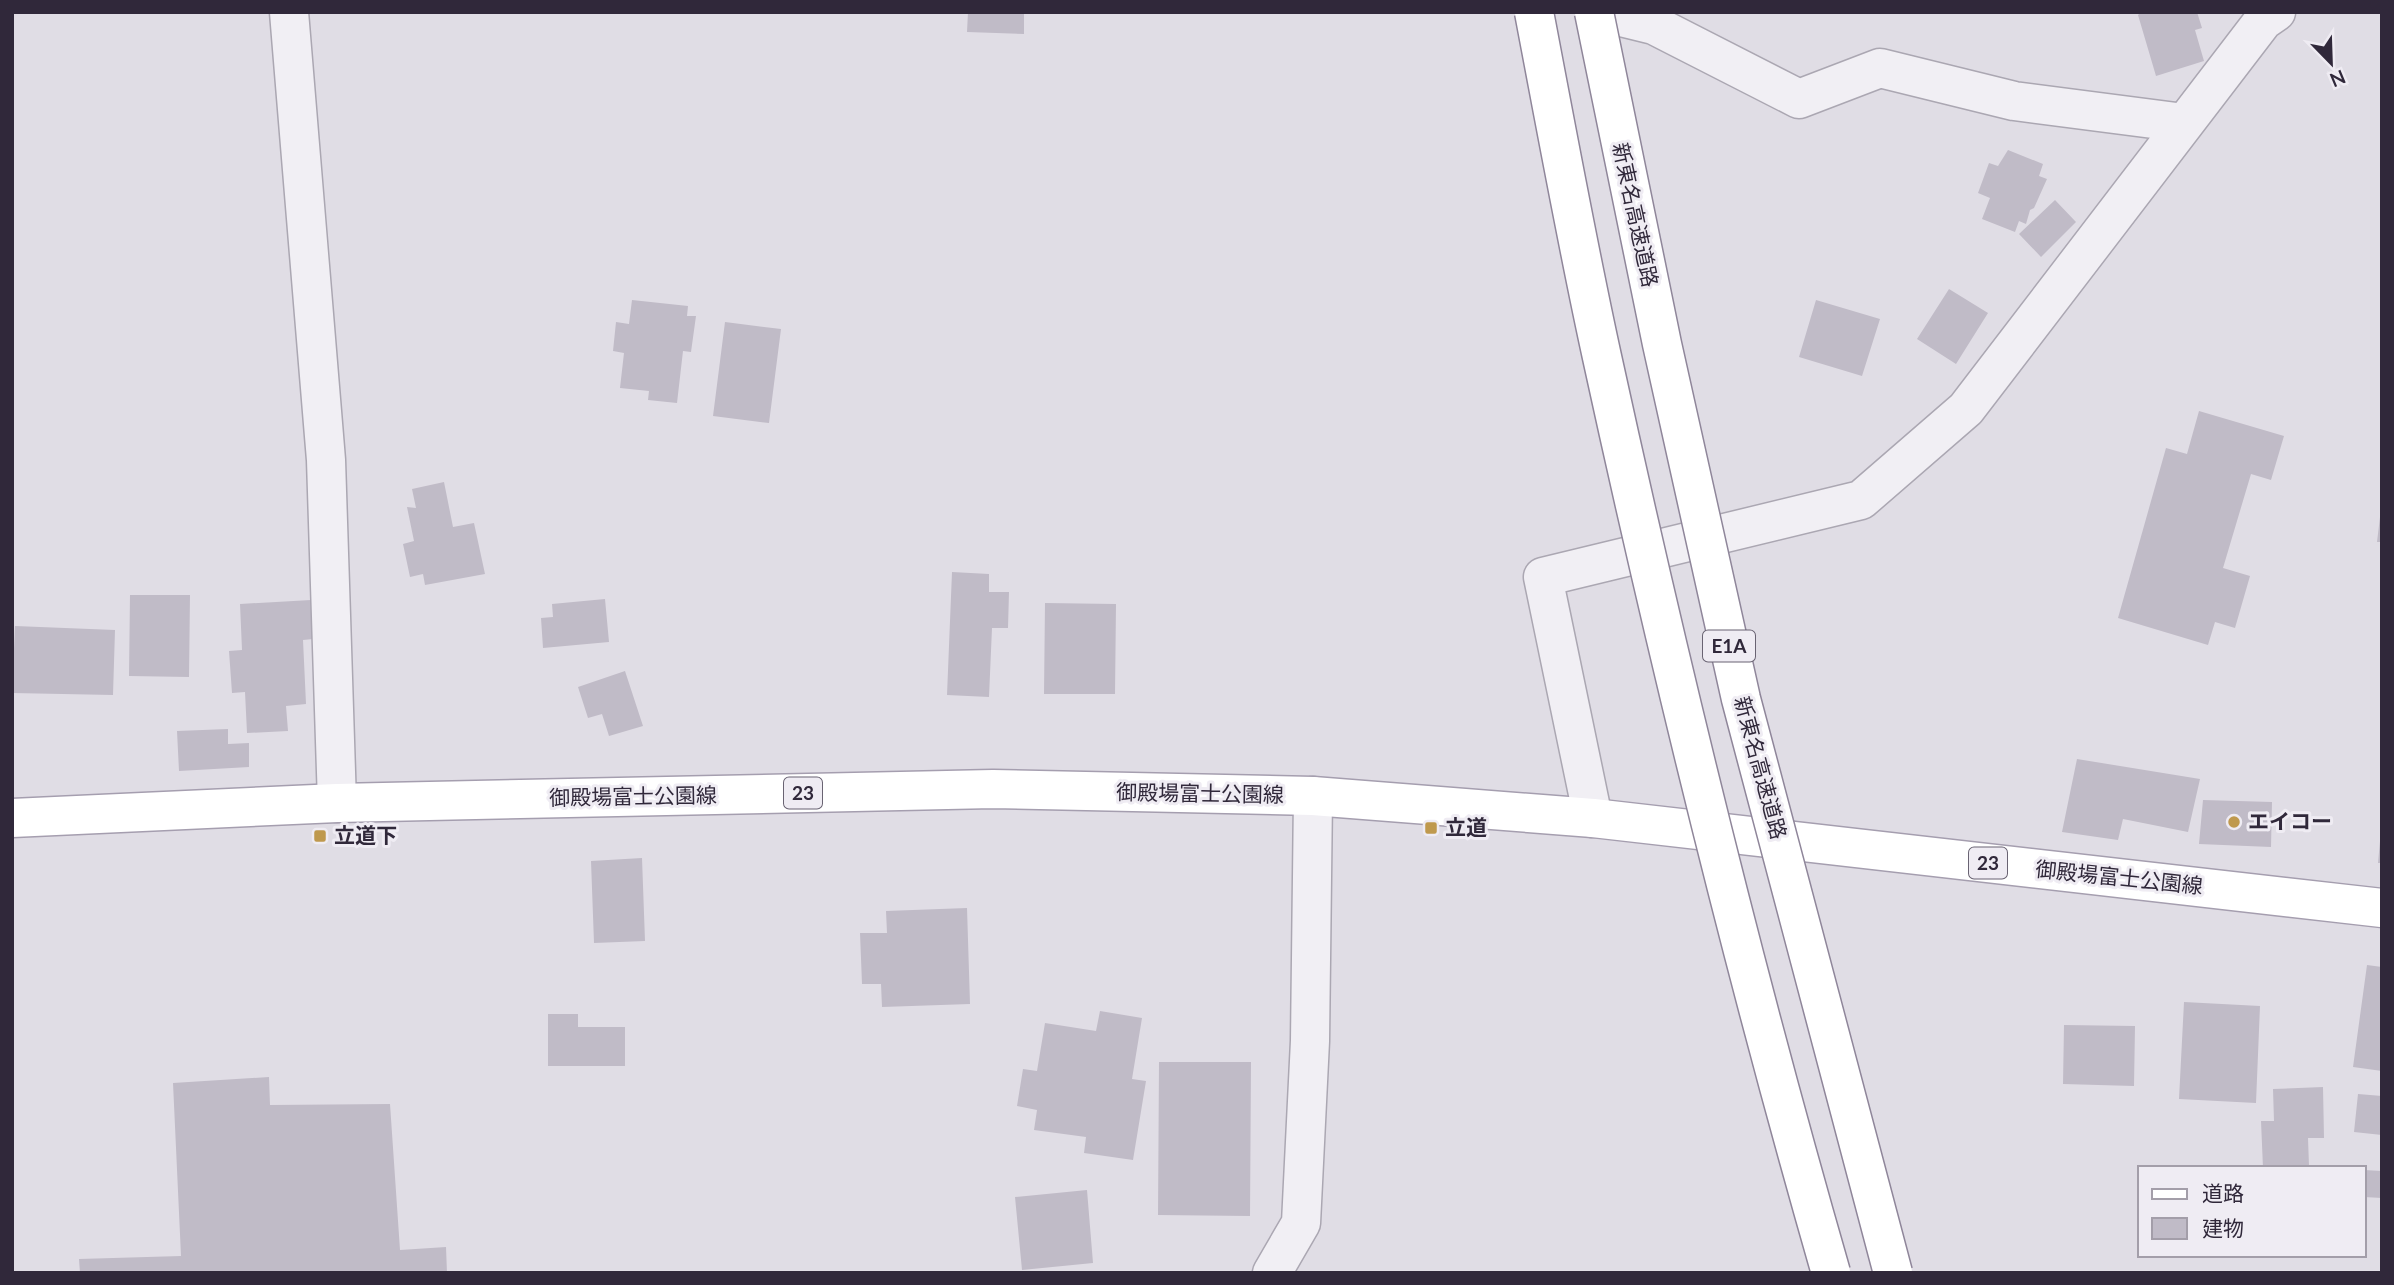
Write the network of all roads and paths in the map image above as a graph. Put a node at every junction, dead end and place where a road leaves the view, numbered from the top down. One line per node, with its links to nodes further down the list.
1 (289, 12): 8 (street)
2 (1534, 12): 13 (main road, E1A, bridge)
3 (1594, 12): 14 (main road, 新東名高速道路 / E1A, bridge)
4 (1601, 12): 6 (street)
5 (2276, 12): 6 (street)
6 (2184, 123): 10 (street)
7 (1313, 796): 8 (main road, 御殿場富士公園線 / 23); 10 (main road, 御殿場富士公園線 / 23); 12 (street)
8 (337, 803): 9 (main road, 御殿場富士公園線 / 23)
9 (12, 818)
10 (1593, 818): 11 (main road, 御殿場富士公園線 / 23)
11 (2382, 908)
12 (1272, 1273)
13 (1831, 1273)
14 (1893, 1273)

